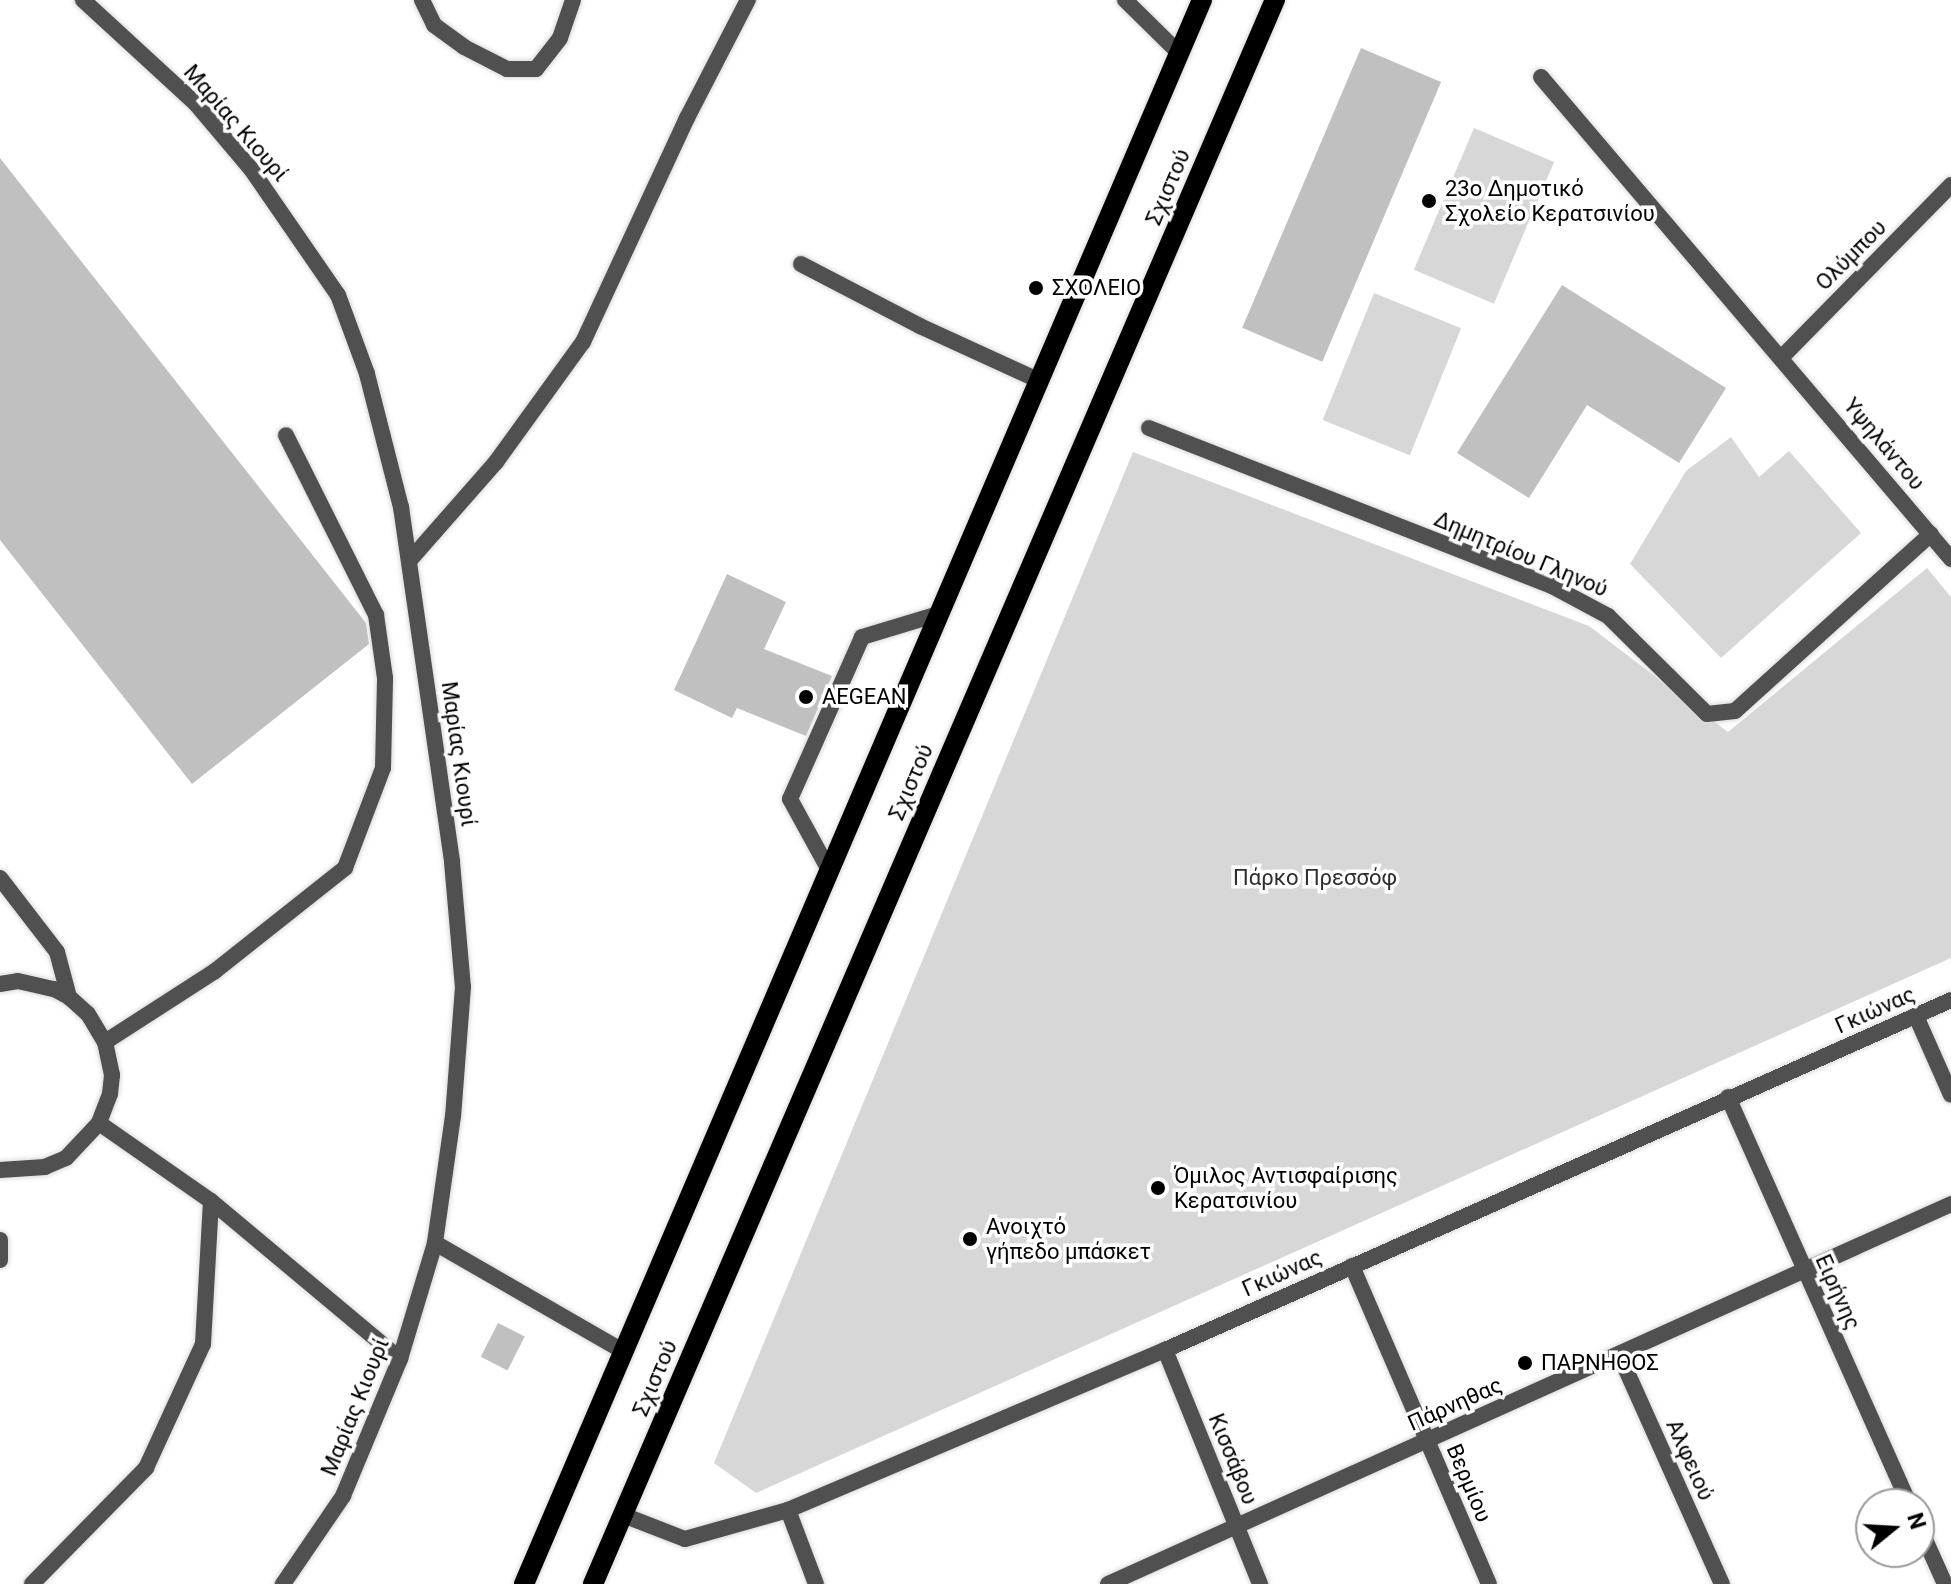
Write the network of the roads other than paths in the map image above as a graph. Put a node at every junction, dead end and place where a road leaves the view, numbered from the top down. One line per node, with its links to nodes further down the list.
1 (83, 0): 18 (street, Μαρίας Κιουρί)
2 (422, 0): 3 (street)
3 (573, 0)
4 (748, 0): 18 (street)
5 (1125, 0): 8 (street)
6 (1202, 0): 8 (main road, Σχιστού)
7 (1275, 0): 45 (main road, Σχιστού)
8 (1179, 53): 13 (main road, Σχιστού)
9 (1541, 77): 12 (street, Υψηλάντου)
10 (1951, 185): 12 (street, Ολύμπου)
11 (801, 264): 13 (street)
12 (1782, 357): 16 (street, Υψηλάντου)
13 (1038, 380): 19 (main road, Σχιστού)
14 (1149, 428): 16 (street, Δημητρίου Γληνού)
15 (286, 435): 26 (street)
16 (1931, 534): 17 (street, Υψηλάντου)
17 (1951, 559)
18 (410, 560): 34 (street, Μαρίας Κιουρί)
19 (938, 614): 20 (main road, Σχιστού); 20 (street)
20 (829, 870): 39 (main road, Σχιστού)
21 (0, 878): 23 (street)
22 (0, 982): 23 (street)
23 (69, 997): 26 (street)
24 (1951, 1000): 25 (street, Γκιώνας)
25 (1916, 1016): 27 (street); 28 (street, Γκιώνας)
26 (105, 1042): 29 (street)
27 (1951, 1095)
28 (1728, 1097): 36 (street, Γκιώνας); 37 (street, Ειρήνης)
29 (99, 1123): 30 (street); 31 (street)
30 (0, 1170)
31 (211, 1201): 41 (street); 48 (street)
32 (1951, 1204): 37 (street, Πάρνηθας)
33 (0, 1240): 35 (street)
34 (435, 1243): 39 (street); 41 (street, Μαρίας Κιουρί)
35 (0, 1260)
36 (1352, 1266): 38 (street, Γκιώνας); 42 (street, Βερμίου)
37 (1805, 1270): 40 (street, Πάρνηθας); 43 (street, Ειρήνης)
38 (1165, 1350): 44 (street, Γκιώνας); 46 (street, Κισσάβου)
39 (623, 1351): 50 (main road, Σχιστού)
40 (1619, 1354): 42 (street, Πάρνηθας); 56 (street, Αλφειού)
41 (400, 1359): 49 (street, Μαρίας Κιουρί)
42 (1427, 1441): 46 (street, Πάρνηθας); 55 (street, Βερμίου)
43 (1902, 1488)
44 (788, 1510): 45 (street, Γκιώνας); 52 (street)
45 (623, 1515): 51 (main road, Σχιστού)
46 (1237, 1526): 53 (street, Πάρνηθας); 54 (street, Κισσάβου)
47 (1935, 1562): 57 (street)
48 (32, 1584)
49 (283, 1584)
50 (524, 1584)
51 (593, 1584)
52 (816, 1584)
53 (1108, 1584)
54 (1260, 1584)
55 (1489, 1584)
56 (1722, 1584)
57 (1945, 1584)

